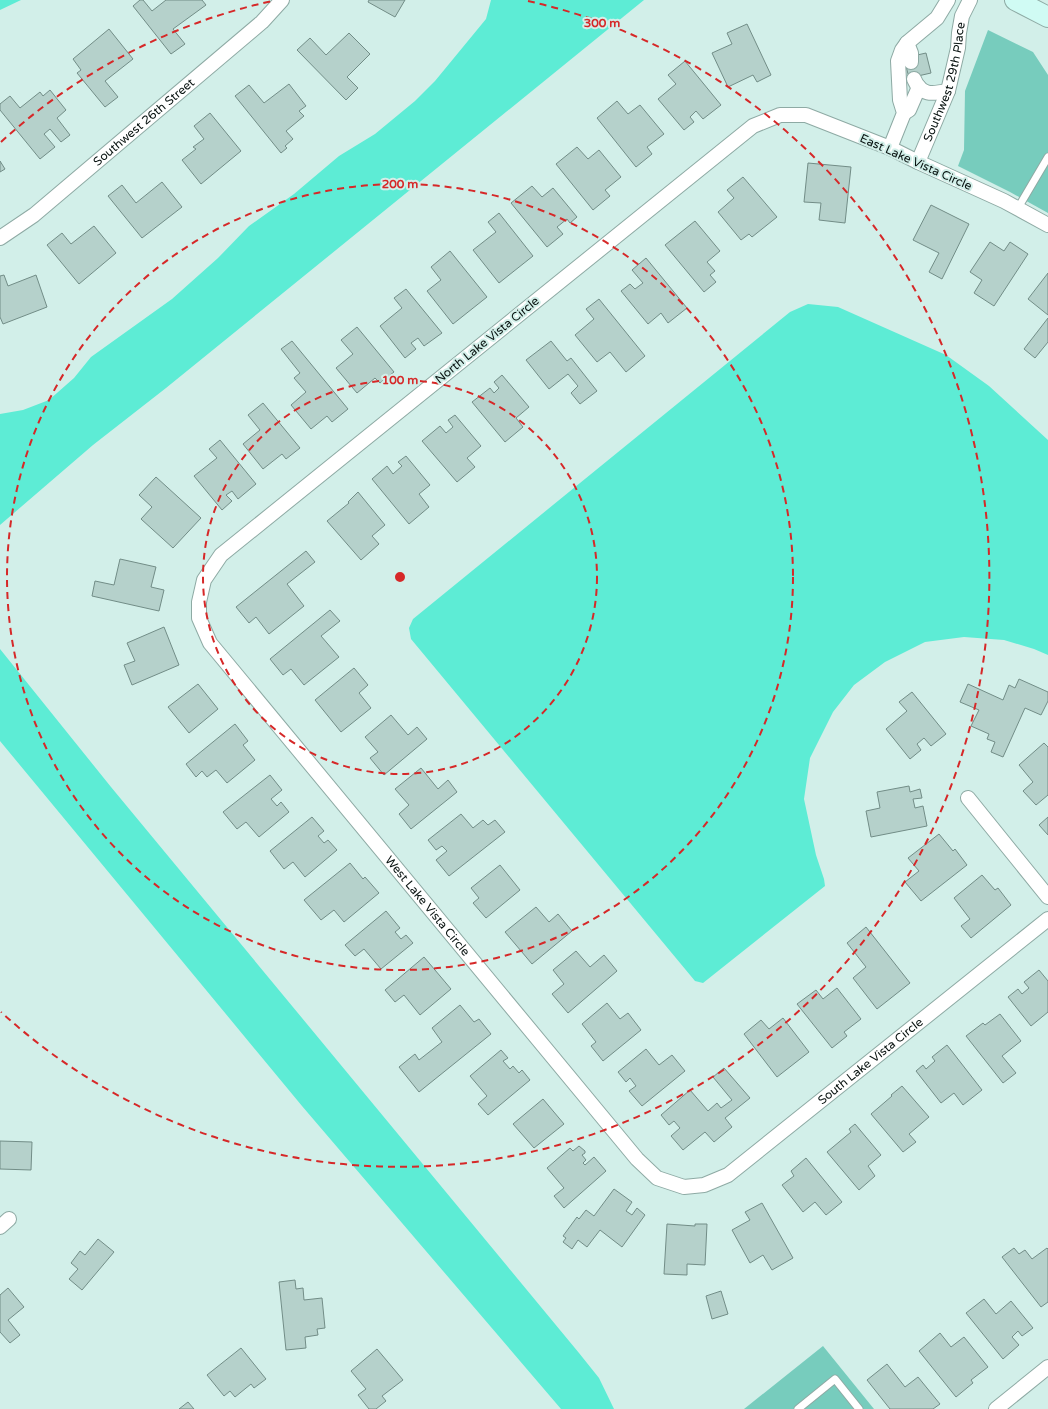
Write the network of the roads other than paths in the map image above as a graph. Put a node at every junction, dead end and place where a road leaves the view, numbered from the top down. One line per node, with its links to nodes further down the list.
1 (282, 0): 16 (street, Southwest 26th Street)
2 (948, 0): 6 (street, Southwest 29th Place)
3 (970, 0): 8 (street, Southwest 29th Place)
4 (1015, 0): 5 (main road)
5 (1048, 17)
6 (907, 43): 7 (street); 9 (street, Southwest 29th Place)
7 (911, 62)
8 (948, 91): 9 (street, Southwest 29th Place); 13 (street, Southwest 29th Place)
9 (904, 113): 11 (street, Southwest 29th Place)
10 (780, 115): 11 (street, East Lake Vista Circle); 17 (street, North Lake Vista Circle)
11 (890, 148): 13 (street, East Lake Vista Circle)
12 (1048, 157): 14 (lane)
13 (918, 162): 14 (street, East Lake Vista Circle)
14 (1018, 208): 15 (street, East Lake Vista Circle)
15 (1048, 225)
16 (0, 238)
17 (199, 602): 21 (street, West Lake Vista Circle)
18 (968, 798): 19 (street)
19 (1048, 897)
20 (1048, 919): 21 (street, South Lake Vista Circle)
21 (684, 1187)
22 (1048, 1367): 25 (street)
23 (798, 1409): 24 (lane)
24 (859, 1409)
25 (996, 1409)

